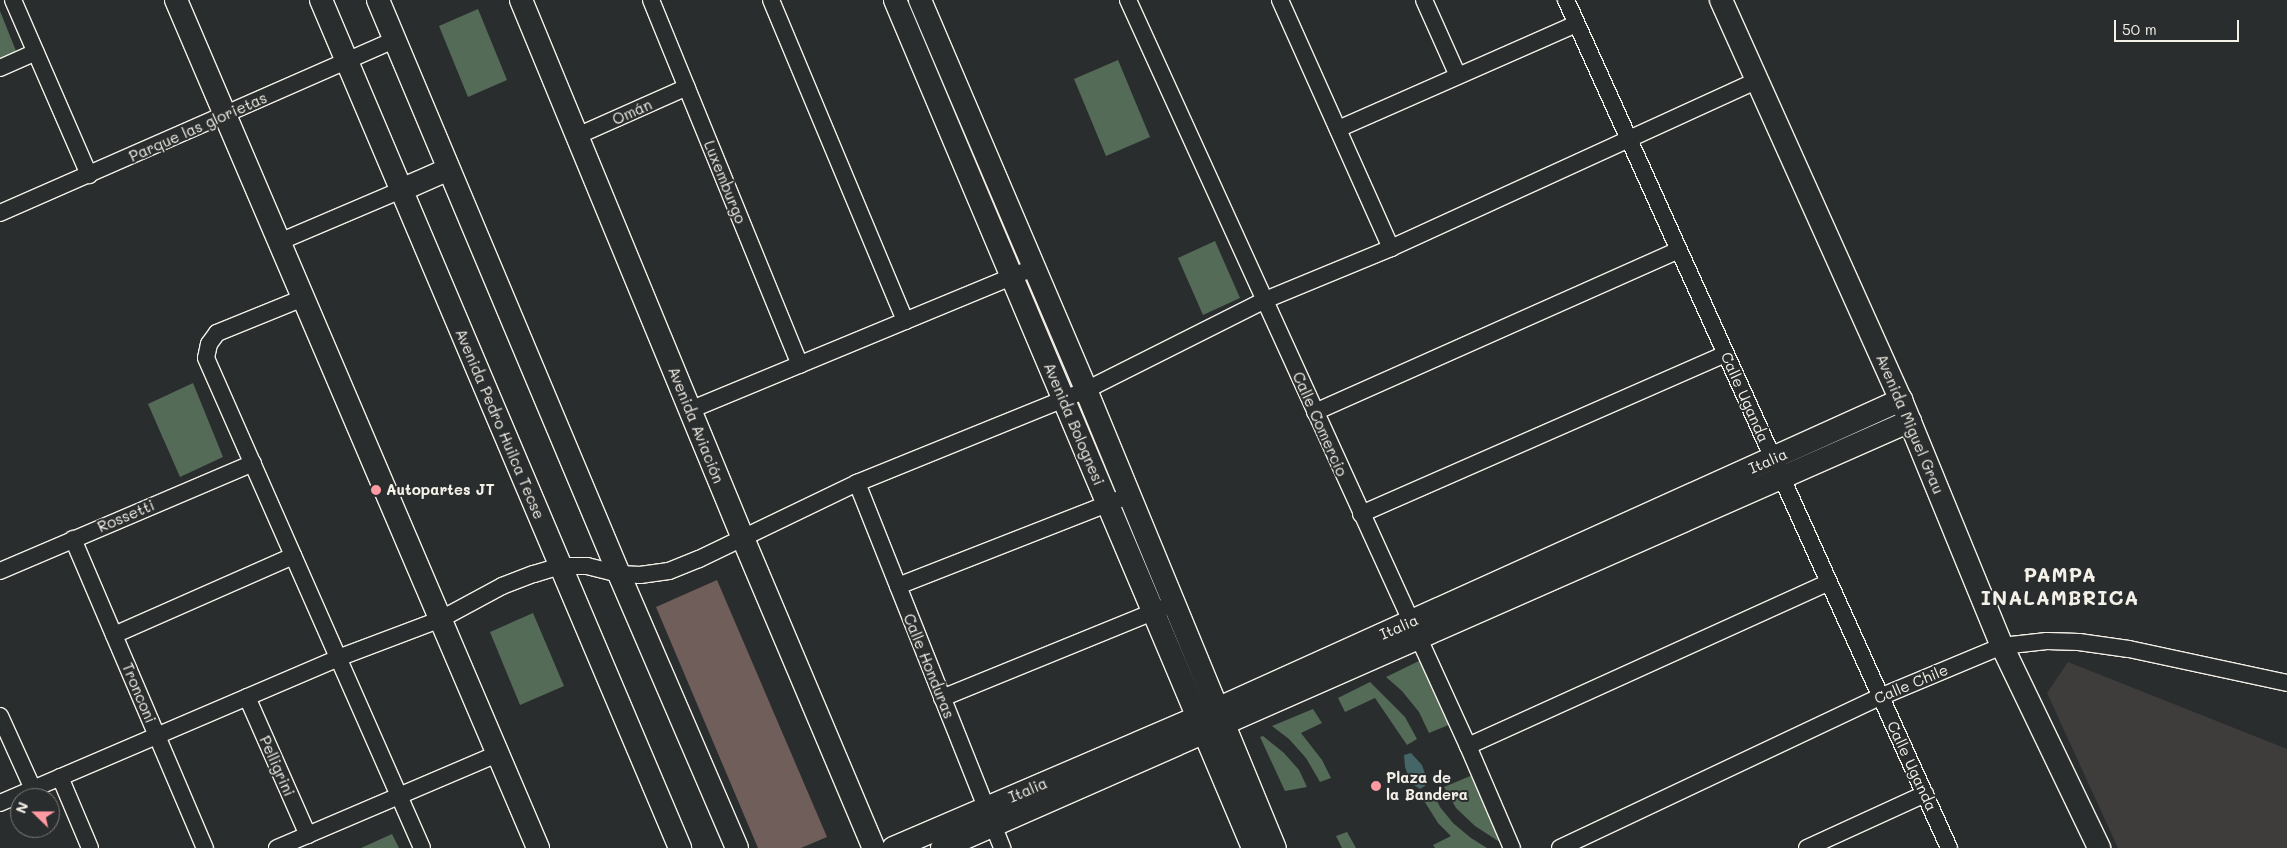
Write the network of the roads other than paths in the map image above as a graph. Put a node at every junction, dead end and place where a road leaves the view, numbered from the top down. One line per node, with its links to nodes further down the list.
1 (13, 0): 17 (street)
2 (176, 0): 23 (street)
3 (321, 0): 18 (street, Avenida Pedro Huilca Tecse)
4 (378, 0): 16 (street)
5 (521, 0): 25 (street, Avenida Aviación)
6 (651, 0): 22 (street, Luxemburgo)
7 (771, 0): 38 (street)
8 (895, 0): 35 (street, Avenida Bolognesi)
9 (920, 0): 34 (street, Avenida Bolognesi)
10 (1128, 0): 37 (street, Calle Comercio)
11 (1280, 0): 24 (street)
12 (1424, 0): 20 (street)
13 (1566, 0): 15 (street, Calle Uganda)
14 (1721, 0): 21 (street, Avenida Miguel Grau)
15 (1576, 24): 20 (street); 26 (street, Calle Uganda)
16 (395, 40): 18 (street, Parque las glorietas); 27 (street)
17 (36, 52): 19 (street); 28 (street)
18 (347, 61): 23 (street, Parque las glorietas); 29 (street, Avenida Pedro Huilca Tecse)
19 (0, 68)
20 (1458, 76): 24 (street)
21 (1758, 80): 26 (street); 43 (street, Avenida Miguel Grau)
22 (687, 88): 25 (street, Omán); 40 (street, Luxemburgo)
23 (226, 115): 28 (street, Parque las glorietas); 31 (street)
24 (1338, 129): 32 (street)
25 (577, 136): 44 (street, Avenida Aviación)
26 (1629, 139): 32 (street); 33 (street, Calle Uganda)
27 (449, 169): 29 (street); 58 (street)
28 (89, 174): 30 (street, Parque las glorietas)
29 (401, 190): 31 (street); 56 (street, Avenida Pedro Huilca Tecse)
30 (0, 213)
31 (279, 242): 36 (street)
32 (1392, 248): 37 (street)
33 (1678, 250): 39 (street, Calle Uganda); 45 (street)
34 (1034, 267): 35 (street); 41 (street, Avenida Bolognesi)
35 (1012, 277): 38 (street); 42 (street, Avenida Bolognesi)
36 (303, 298): 47 (street); 62 (street)
37 (1265, 300): 41 (street); 45 (street, Calle Comercio)
38 (905, 321): 40 (street)
39 (1725, 354): 48 (street, Calle Uganda); 52 (street)
40 (800, 365): 44 (street)
41 (1086, 390): 42 (street); 50 (street, Avenida Bolognesi)
42 (1063, 399): 49 (street); 51 (street, Avenida Bolognesi)
43 (1901, 400): 46 (street, Avenida Miguel Grau); 48 (street, Italia)
44 (690, 410): 53 (street, Avenida Aviación)
45 (1315, 412): 52 (street, Calle Comercio)
46 (1910, 421): 48 (street); 65 (street, Avenida Miguel Grau)
47 (253, 463): 54 (street, Rossetti); 55 (street)
48 (1777, 468): 59 (street, Calle Uganda); 63 (street, Italia)
49 (856, 483): 53 (street); 60 (street, Calle Honduras)
50 (1130, 495): 51 (street); 61 (street, Avenida Bolognesi)
51 (1108, 504): 60 (street); 61 (street, Avenida Bolognesi)
52 (1361, 514): 63 (street, Calle Comercio)
53 (742, 536): 58 (street); 91 (street, Avenida Aviación)
54 (73, 539): 57 (street, Rossetti); 64 (street, Tronconi)
55 (293, 556): 64 (street); 66 (street)
56 (560, 566): 58 (street); 62 (street); 89 (street, Avenida Pedro Huilca Tecse)
57 (0, 571)
58 (619, 574): 90 (street)
59 (1828, 583): 68 (street, Calle Uganda); 74 (street)
60 (898, 586): 70 (street, Calle Honduras)
61 (1163, 607): 70 (street); 72 (street, Avenida Bolognesi)
62 (441, 619): 66 (street); 75 (street)
63 (1414, 630): 72 (street, Italia); 74 (street, Calle Comercio)
64 (114, 635): 73 (street, Tronconi)
65 (2002, 646): 67 (street, Calle Chile); 68 (street, Calle Chile); 99 (street, Avenida Miguel Grau)
66 (338, 658): 69 (street); 80 (street)
67 (2287, 684)
68 (1880, 697): 79 (street, Calle Uganda); 96 (street, Calle Chile)
69 (247, 698): 73 (street); 82 (street, Pelligrini)
70 (942, 698): 81 (street, Calle Honduras)
71 (0, 716): 77 (street)
72 (1210, 721): 81 (street, Italia); 83 (street, Avenida Bolognesi)
73 (157, 736): 76 (street); 85 (street, Tronconi)
74 (1468, 746): 95 (street, Calle Comercio)
75 (497, 754): 80 (street); 88 (street)
76 (60, 777): 78 (street); 84 (street)
77 (33, 788)
78 (35, 788)
79 (1925, 794): 97 (street); 98 (street, Calle Uganda)
80 (397, 797): 82 (street); 87 (street)
81 (989, 817): 92 (street, Italia); 93 (street); 94 (street, Calle Honduras)
82 (308, 835): 86 (street)
83 (1259, 845)
84 (90, 848)
85 (205, 848)
86 (277, 848)
87 (422, 848)
88 (538, 848)
89 (680, 848)
90 (737, 848)
91 (874, 848)
92 (894, 848)
93 (942, 848)
94 (1002, 848)
95 (1512, 848)
96 (1560, 848)
97 (1807, 848)
98 (1949, 848)
99 (2099, 848)

